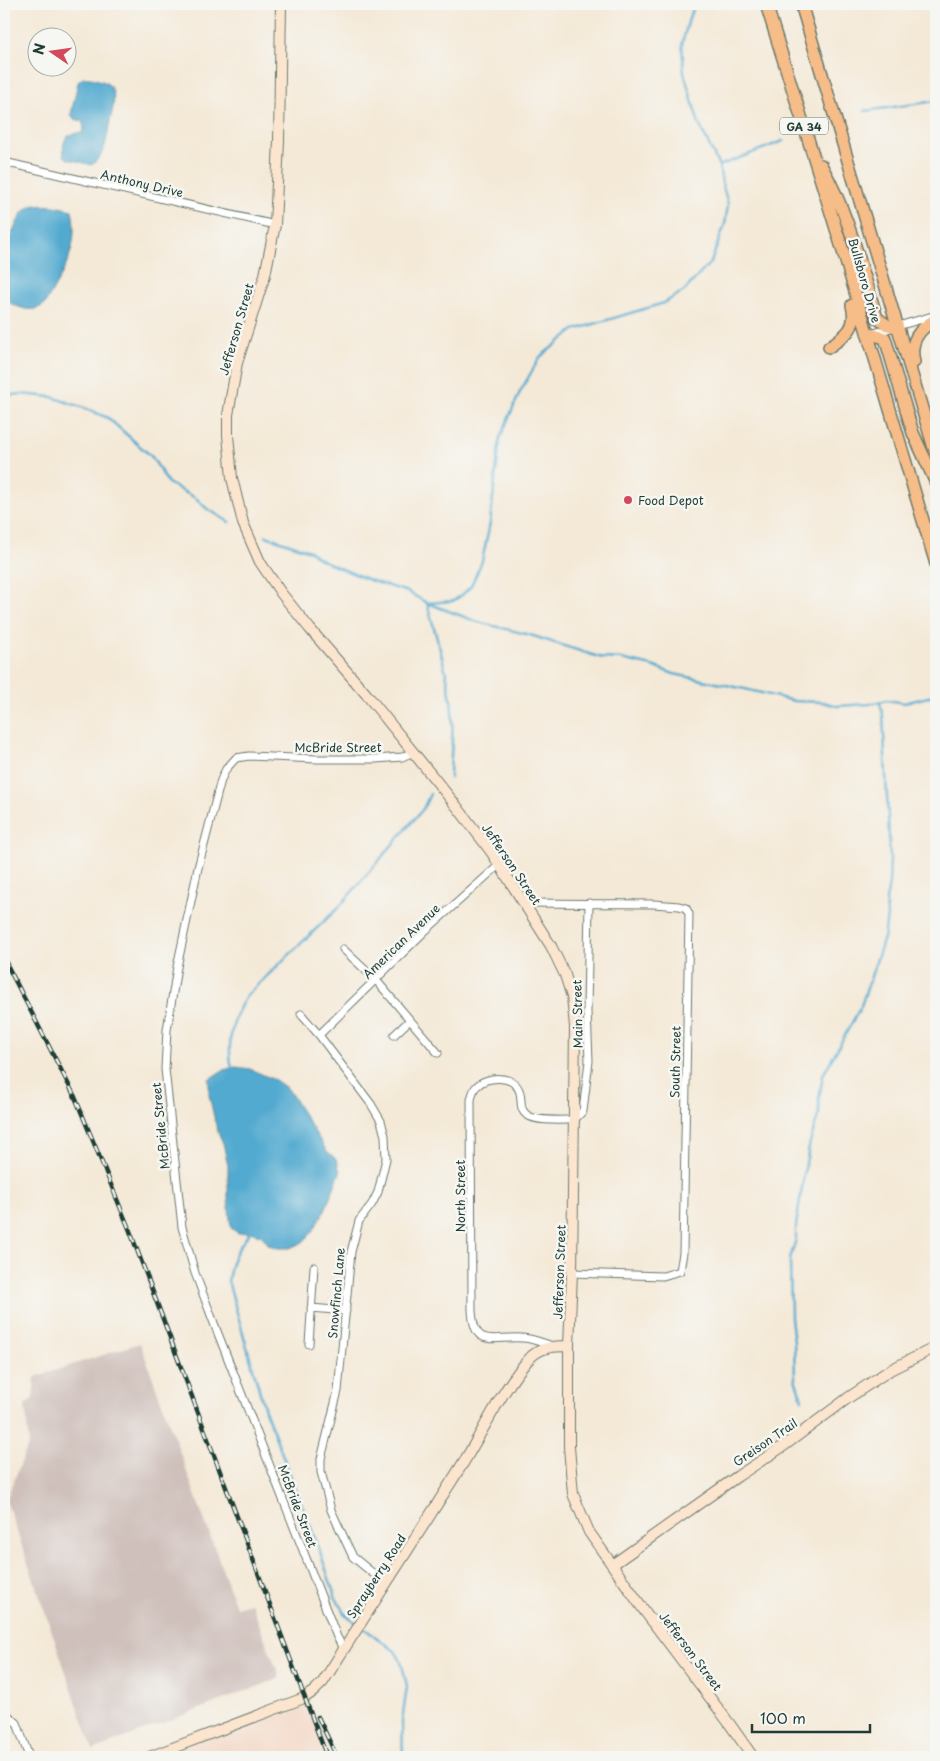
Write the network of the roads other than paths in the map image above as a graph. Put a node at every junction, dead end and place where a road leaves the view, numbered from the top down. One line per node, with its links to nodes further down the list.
1 (282, 4): 6 (street, Jefferson Street)
2 (766, 4): 4 (main road, Bullsboro Drive / GA 34)
3 (800, 4): 10 (main road, Bullsboro Drive / GA 34)
4 (810, 146): 7 (main road, Bullsboro Drive / GA 34); 10 (main road)
5 (4, 162): 6 (street, Anthony Drive)
6 (275, 226): 17 (street, Jefferson Street)
7 (845, 261): 11 (main road, Bullsboro Drive / GA 34); 12 (main road)
8 (936, 315): 10 (street)
9 (936, 319): 13 (main road)
10 (897, 327): 11 (street); 13 (main road, Bullsboro Drive / GA 34)
11 (868, 335): 15 (main road); 16 (main road, Bullsboro Drive / GA 34)
12 (829, 348)
13 (920, 402): 14 (main road, Bullsboro Drive / GA 34)
14 (936, 455)
15 (936, 483)
16 (936, 564)
17 (413, 752): 18 (street, Jefferson Street); 39 (street, McBride Street)
18 (500, 865): 19 (street, Jefferson Street); 22 (street, American Avenue)
19 (524, 903): 20 (street, South Street); 28 (street, Jefferson Street)
20 (590, 903): 28 (street, Main Street); 30 (street, South Street)
21 (343, 949): 22 (street)
22 (376, 980): 24 (street); 25 (street, American Avenue)
23 (301, 1014): 25 (street, Snowfinch Lane)
24 (410, 1020): 26 (street); 27 (street)
25 (319, 1035): 32 (street, Snowfinch Lane)
26 (394, 1035)
27 (438, 1054)
28 (574, 1120): 30 (street, Jefferson Street); 34 (street, North Street)
29 (314, 1267): 31 (street)
30 (572, 1273): 35 (street, Jefferson Street)
31 (311, 1308): 32 (street); 33 (street)
32 (346, 1311): 38 (street, Snowfinch Lane)
33 (309, 1344)
34 (552, 1346): 35 (street, Sprayberry Road); 38 (street, Sprayberry Road)
35 (569, 1346): 37 (street, Jefferson Street)
36 (936, 1347): 37 (street, Greison Trail)
37 (612, 1565): 43 (street, Jefferson Street)
38 (386, 1584): 39 (street, Sprayberry Road)
39 (344, 1650): 42 (street, Sprayberry Road)
40 (4, 1712): 41 (street)
41 (30, 1757)
42 (150, 1757)
43 (753, 1757)

